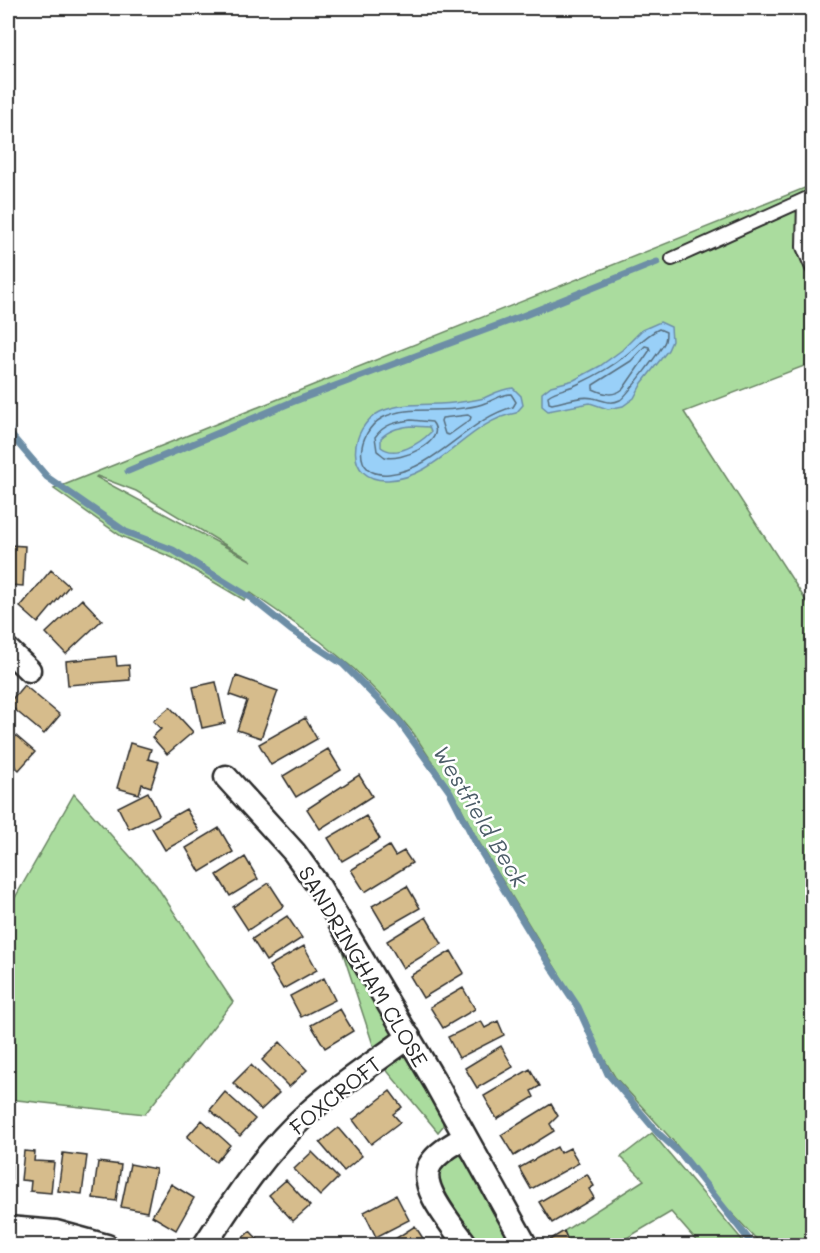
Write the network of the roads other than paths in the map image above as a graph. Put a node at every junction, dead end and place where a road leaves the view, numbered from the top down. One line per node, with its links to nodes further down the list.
1 (808, 198): 2 (lane); 3 (lane)
2 (672, 259)
3 (813, 268)
4 (8, 650): 5 (street)
5 (29, 670)
6 (226, 777): 7 (street, SANDRINGHAM CLOSE)
7 (409, 1037): 8 (street, SANDRINGHAM CLOSE); 11 (street, FOXCROFT)
8 (465, 1137): 12 (street); 13 (street, SANDRINGHAM CLOSE)
9 (8, 1228): 10 (street)
10 (107, 1245)
11 (204, 1245)
12 (467, 1245)
13 (526, 1245)

